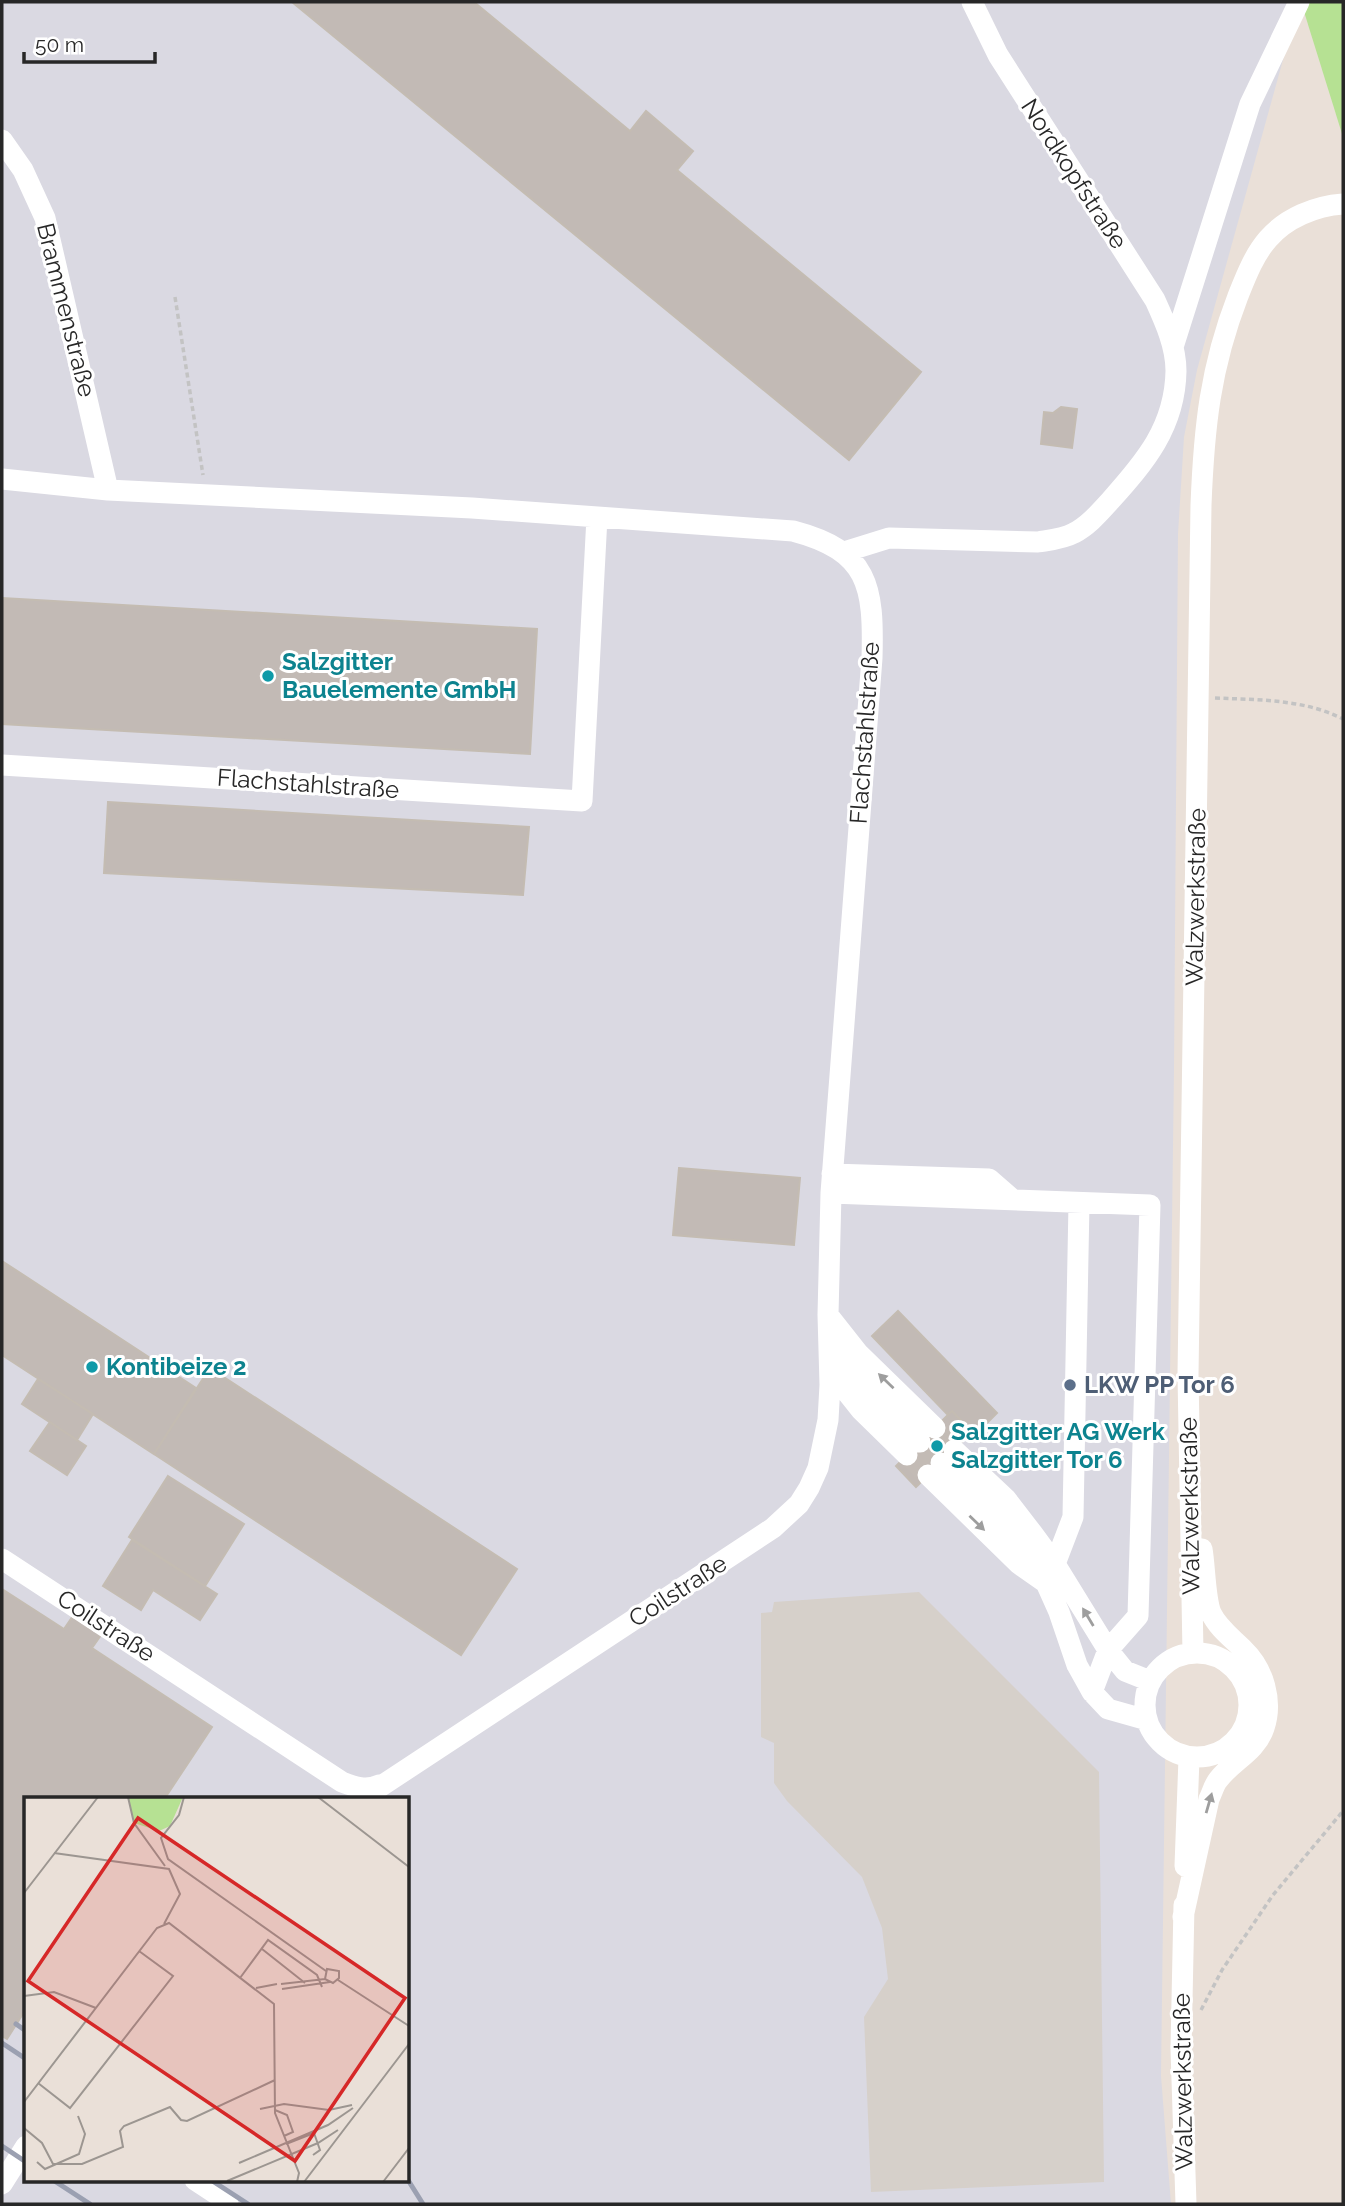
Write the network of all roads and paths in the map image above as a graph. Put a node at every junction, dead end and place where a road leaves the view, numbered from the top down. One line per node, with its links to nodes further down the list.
1 (972, 2): 6 (street, Nordkopfstraße)
2 (1299, 2): 6 (street, Nordkopfstraße)
3 (2, 140): 8 (street, Brammenstraße)
4 (1343, 204): 12 (street, Walzwerkstraße)
5 (175, 297): 9 (path)
6 (1173, 347): 11 (street, Nordkopfstraße)
7 (2, 479): 8 (street, Flachstahlstraße)
8 (108, 490): 9 (street, Flachstahlstraße)
9 (206, 495): 10 (street, Flachstahlstraße)
10 (597, 517): 11 (street, Flachstahlstraße); 14 (street, Flachstahlstraße)
11 (844, 552): 15 (street, Flachstahlstraße)
12 (1200, 698): 13 (path); 19 (street, Walzwerkstraße)
13 (1343, 719)
14 (2, 765)
15 (832, 1184): 16 (street); 17 (street, Flachstahlstraße)
16 (1079, 1203): 21 (street); 22 (street)
17 (828, 1315): 18 (street, Coilstraße); 18 (street, one-way to 17)
18 (829, 1361): 28 (street, Coilstraße)
19 (1189, 1450): 23 (street, Walzwerkstraße); 31 (street, one-way to 19)
20 (2, 1559): 28 (street, Coilstraße)
21 (1050, 1574): 21 (street, one-way to 21); 22 (street, one-way to 21); 25 (street)
22 (1108, 1650): 24 (street); 25 (street)
23 (1193, 1653): 24 (street); 27 (street)
24 (1150, 1681): 26 (street)
25 (1092, 1692): 26 (street)
26 (1147, 1720): 27 (street)
27 (1189, 1758): 31 (street)
28 (390, 1780): 29 (street, Coilstraße)
29 (364, 1797)
30 (1343, 1811): 32 (path)
31 (1184, 1917): 37 (street, Walzwerkstraße)
32 (1198, 2015)
33 (24, 2149): 35 (street)
34 (198, 2182): 36 (street)
35 (2, 2184)
36 (228, 2204)
37 (1186, 2204)

